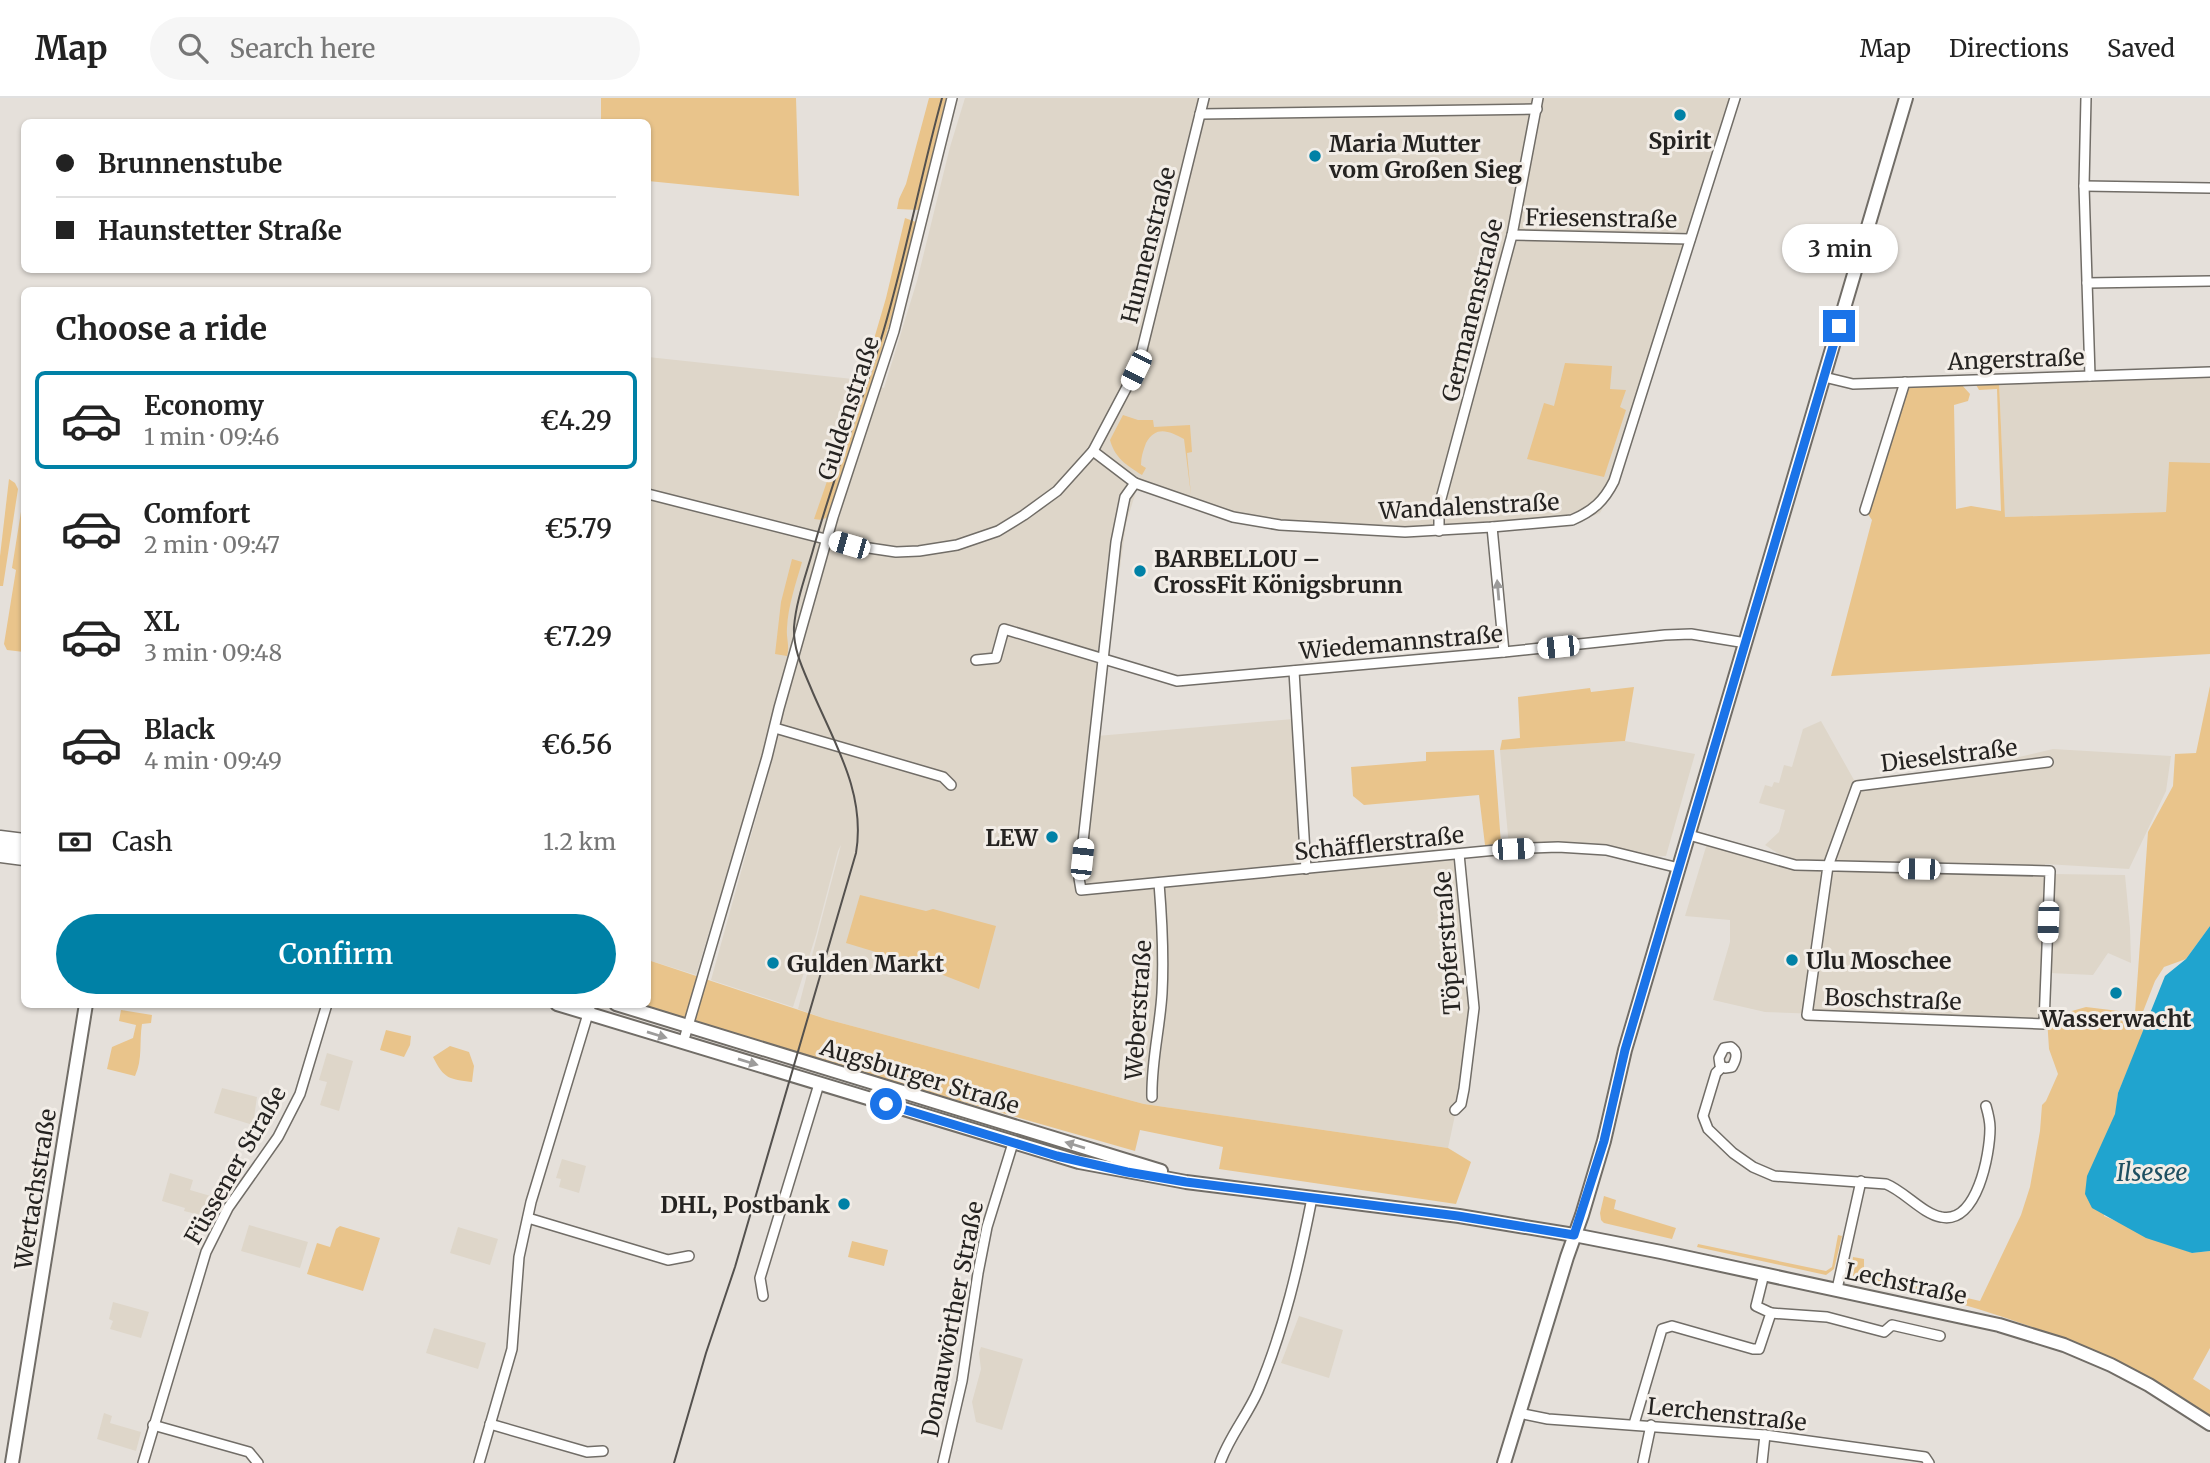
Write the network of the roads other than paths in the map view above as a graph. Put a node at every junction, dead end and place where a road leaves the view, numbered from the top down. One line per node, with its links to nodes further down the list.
1 (952, 98): 25 (street, Guldenstraße)
2 (1203, 98): 8 (street, Hunnenstraße)
3 (1538, 98): 7 (street, Germanenstraße)
4 (1735, 98): 12 (street, Wandalenstraße)
5 (1906, 98): 17 (street)
6 (2086, 98): 9 (street)
7 (1536, 109): 8 (street); 11 (street, Germanenstraße)
8 (1200, 114): 19 (street, Hunnenstraße)
9 (2084, 186): 10 (street); 14 (street)
10 (2210, 188)
11 (1512, 235): 12 (street, Friesenstraße); 24 (street, Germanenstraße)
12 (1690, 239): 23 (street, Wandalenstraße)
13 (2210, 281): 14 (street)
14 (2087, 283): 16 (street)
15 (2210, 372): 16 (street, Angerstraße)
16 (2090, 376): 18 (street, Angerstraße)
17 (1824, 377): 18 (street, Angerstraße); 26 (street)
18 (1905, 382): 22 (street)
19 (1093, 451): 20 (street, Wandalenstraße); 25 (street, Hunnenstraße)
20 (1135, 483): 24 (street, Wandalenstraße); 28 (street)
21 (651, 495): 25 (street, Hunnenstraße)
22 (1865, 510)
23 (1492, 527): 24 (street, Wandalenstraße); 27 (street, one-way to 23)
24 (1439, 531)
25 (827, 538): 31 (street, Guldenstraße)
26 (1745, 643): 27 (street, Wiedemannstraße); 34 (street)
27 (1504, 653): 30 (street, Wiedemannstraße)
28 (1103, 658): 29 (street, Wiedemannstraße); 30 (street, Wiedemannstraße); 43 (street, Schäfflerstraße)
29 (976, 660)
30 (1294, 671): 42 (street)
31 (775, 728): 33 (street); 48 (street, Guldenstraße)
32 (2048, 762): 40 (street, Dieselstraße)
33 (951, 785)
34 (1689, 835): 40 (street); 41 (street)
35 (0, 839): 36 (highway)
36 (21, 842)
37 (0, 854): 39 (highway)
38 (1459, 854): 41 (street, Schäfflerstraße); 42 (street, Schäfflerstraße); 54 (street, Töpferstraße)
39 (21, 858)
40 (1828, 866): 40 (street, Boschstraße)
41 (1679, 868): 60 (street)
42 (1306, 869): 43 (street, Schäfflerstraße)
43 (1159, 883): 52 (street, Weberstraße)
44 (85, 1008): 75 (street, Wertachstraße)
45 (326, 1008): 71 (street, Füssener Straße)
46 (628, 1008): 48 (street, Augsburger Straße)
47 (590, 1009): 49 (street, Augsburger Straße, one-way to 49); 59 (street)
48 (688, 1026): 49 (street, Guldenstraße); 57 (street, Augsburger Straße, one-way to 48)
49 (683, 1043): 51 (street, Augsburger Straße, one-way to 51)
50 (1722, 1067): 56 (street)
51 (819, 1084): 55 (street, Augsburger Straße); 64 (street)
52 (1153, 1097)
53 (1986, 1106): 56 (street)
54 (1455, 1110)
55 (1013, 1143): 57 (street, Augsburger Straße); 79 (street, Donauwörther Straße)
56 (1861, 1181): 63 (street)
57 (1212, 1185): 58 (street, Augsburger Straße)
58 (1312, 1198): 60 (street, Augsburger Straße); 80 (street)
59 (528, 1218): 61 (street); 68 (street)
60 (1574, 1235): 62 (street, Lechstraße); 67 (street)
61 (689, 1256)
62 (1764, 1274): 63 (street, Lechstraße); 65 (street)
63 (1837, 1289): 70 (street, Lechstraße)
64 (763, 1296)
65 (1771, 1313): 66 (street); 69 (street)
66 (1941, 1336)
67 (1519, 1413): 69 (street, Lerchenstraße); 81 (street)
68 (490, 1424): 74 (street); 78 (street)
69 (1634, 1424): 72 (street, Lerchenstraße)
70 (2210, 1424)
71 (153, 1425): 76 (street, Füssener Straße); 77 (street)
72 (1651, 1425): 73 (street, Lerchenstraße); 82 (street)
73 (1765, 1435): 83 (street); 84 (street, Lerchenstraße)
74 (603, 1451)
75 (12, 1463)
76 (143, 1463)
77 (258, 1463)
78 (479, 1463)
79 (943, 1463)
80 (1220, 1463)
81 (1504, 1463)
82 (1643, 1463)
83 (1762, 1463)
84 (1928, 1463)

